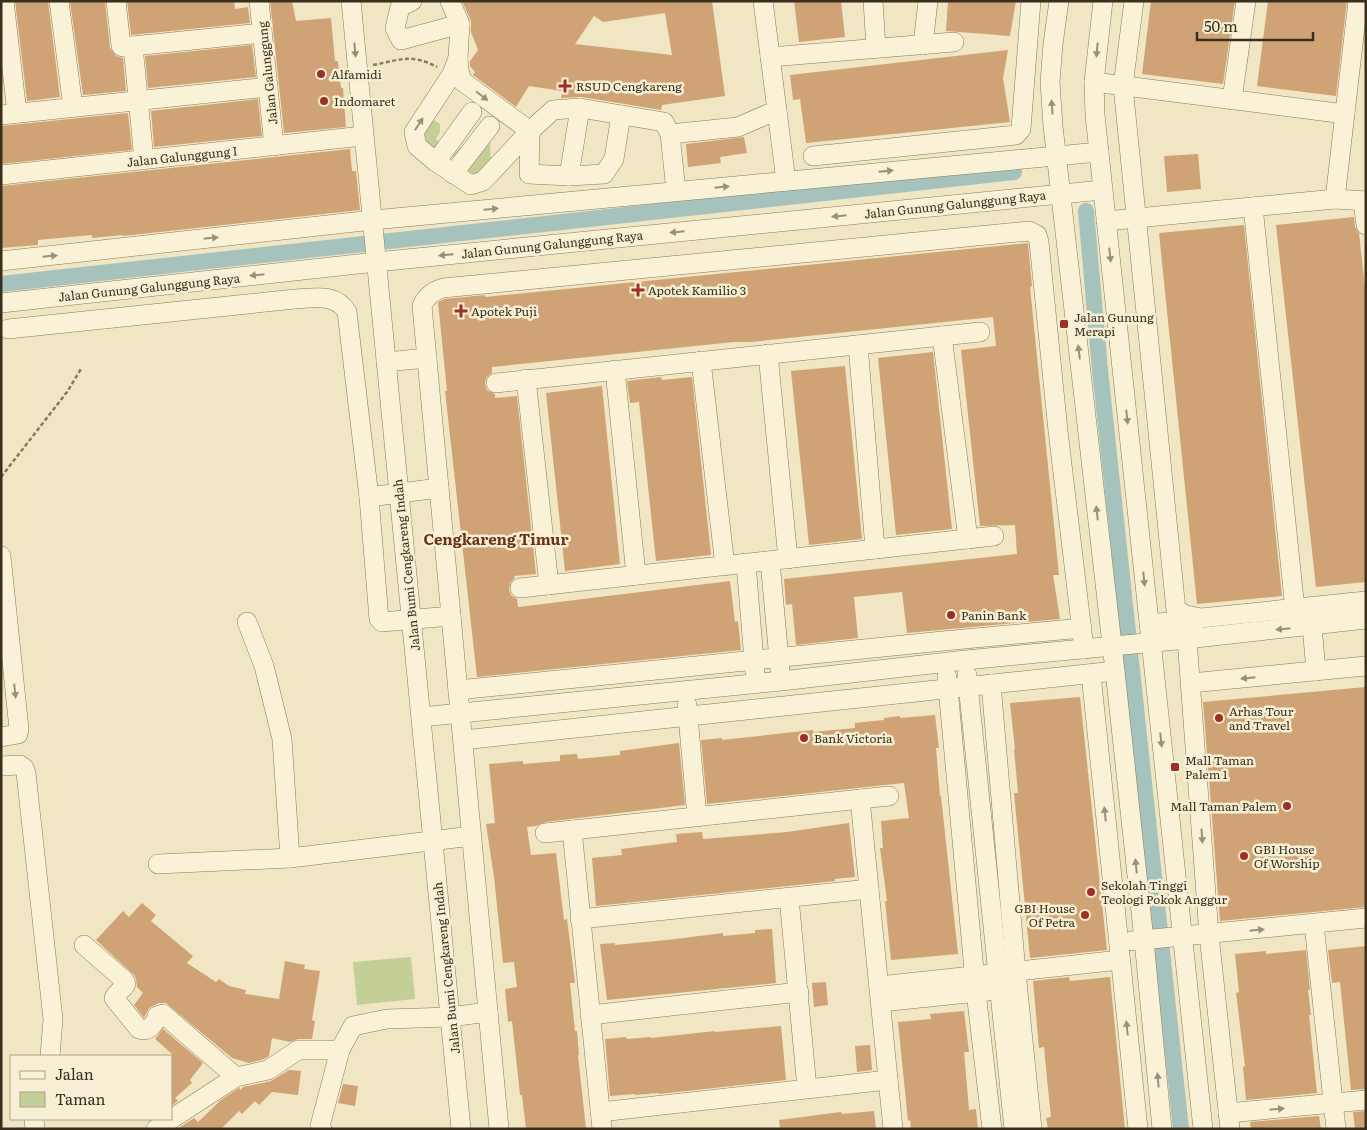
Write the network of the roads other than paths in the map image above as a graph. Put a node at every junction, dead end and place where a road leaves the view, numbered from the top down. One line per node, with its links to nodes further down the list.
1 (4, 1): 35 (street)
2 (59, 1): 31 (street)
3 (116, 1): 22 (street)
4 (259, 1): 19 (street, Jalan Galunggung)
5 (351, 1): 41 (street, Jalan Bumi Cengkareng Indah, one-way to 41)
6 (412, 1): 18 (street)
7 (450, 1): 18 (street)
8 (755, 1): 34 (street)
9 (763, 1): 24 (street)
10 (873, 1): 23 (street)
11 (928, 1): 21 (street)
12 (1031, 1): 42 (street)
13 (1059, 1): 46 (street, one-way to 13)
14 (1103, 1): 26 (street, one-way to 26)
15 (1134, 1): 27 (street)
16 (1246, 1): 30 (street)
17 (1358, 1): 36 (street)
18 (460, 24): 25 (street)
19 (262, 33): 22 (street); 28 (street, Jalan Galunggung)
20 (954, 42): 21 (street)
21 (923, 45): 23 (street)
22 (128, 46): 29 (street)
23 (876, 48): 24 (street)
24 (770, 56): 34 (street)
25 (455, 66): 39 (street, one-way to 39); 48 (street, one-way to 25)
26 (1094, 82): 27 (street); 44 (street)
27 (1123, 86): 30 (street); 63 (street)
28 (268, 87): 29 (street); 43 (street, Jalan Galunggung)
29 (139, 100): 31 (street); 47 (street)
30 (1232, 100): 36 (street)
31 (73, 107): 35 (street)
32 (580, 108): 37 (street); 39 (street); 53 (street)
33 (472, 112): 48 (street)
34 (772, 113): 40 (street); 54 (street)
35 (9, 114)
36 (1345, 114): 58 (street)
37 (621, 115): 40 (street); 53 (street)
38 (490, 126): 50 (street)
39 (530, 131): 50 (street); 52 (street)
40 (670, 134): 56 (street)
41 (363, 136): 43 (street, Jalan Galunggung I); 65 (street, Jalan Bumi Cengkareng Indah)
42 (957, 141): 45 (street); 49 (street)
43 (274, 146): 47 (street, Jalan Galunggung I)
44 (1099, 152): 46 (street); 55 (street)
45 (813, 156)
46 (1057, 156): 49 (street); 57 (street)
47 (144, 160): 51 (street, Jalan Galunggung I)
48 (436, 162): 50 (street)
49 (961, 165): 54 (street, one-way to 49)
50 (453, 174)
51 (1, 175)
52 (543, 176): 53 (street); 61 (street)
53 (569, 176)
54 (786, 181): 56 (street, one-way to 54)
55 (1102, 190): 57 (street, Jalan Gunung Galunggung Raya); 64 (street)
56 (676, 191): 61 (street)
57 (1062, 193): 60 (street, Jalan Gunung Galunggung Raya); 73 (street)
58 (1335, 199): 59 (street); 62 (street)
59 (1364, 201): 66 (street)
60 (970, 203): 67 (street); 68 (street, Jalan Gunung Galunggung Raya, one-way to 68)
61 (537, 205): 65 (street, one-way to 61)
62 (1253, 207): 63 (street); 109 (street)
63 (1137, 218): 64 (street); 109 (street)
64 (1106, 221): 117 (street, one-way to 117)
65 (373, 225): 69 (street, Jalan Bumi Cengkareng Indah); 70 (street, one-way to 65)
66 (1366, 225)
67 (974, 236): 72 (street); 75 (street)
68 (493, 250): 69 (street, Jalan Gunung Galunggung Raya, one-way to 69); 72 (street)
69 (376, 258): 71 (street, Jalan Gunung Galunggung Raya); 86 (street, Jalan Bumi Cengkareng Indah)
70 (1, 261)
71 (292, 271): 74 (street, Jalan Gunung Galunggung Raya, one-way to 74); 76 (street)
72 (497, 282): 84 (street)
73 (1072, 292): 75 (street); 90 (street, one-way to 73)
74 (96, 293): 77 (street, Jalan Gunung Galunggung Raya); 78 (street)
75 (1044, 295): 91 (street)
76 (295, 299): 78 (street); 94 (street)
77 (1, 303)
78 (97, 320): 79 (street)
79 (8, 330)
80 (980, 332): 81 (street)
81 (942, 336): 82 (street); 96 (street)
82 (858, 345): 83 (street); 97 (street)
83 (768, 354): 85 (street); 101 (street)
84 (427, 358): 86 (street); 92 (street)
85 (701, 361): 87 (street); 103 (street)
86 (386, 362): 93 (street, Jalan Bumi Cengkareng Indah)
87 (615, 370): 88 (street); 104 (street)
88 (526, 379): 89 (street); 106 (street)
89 (496, 383)
90 (1088, 427): 91 (street); 98 (street, one-way to 90)
91 (1058, 431): 99 (street)
92 (439, 488): 93 (street); 110 (street)
93 (399, 493): 94 (street); 112 (street, Jalan Bumi Cengkareng Indah)
94 (369, 497): 112 (street)
95 (994, 536): 96 (street)
96 (968, 539): 97 (street)
97 (875, 549): 101 (street)
98 (1102, 551): 99 (street); 121 (street)
99 (1073, 554): 115 (street)
100 (1, 556): 105 (street)
101 (779, 560): 102 (street); 123 (street)
102 (746, 563): 103 (street); 124 (street)
103 (725, 566): 104 (street)
104 (636, 576): 106 (street)
105 (3, 584): 128 (street)
106 (549, 585): 107 (street)
107 (520, 588)
108 (1366, 601): 109 (street)
109 (1295, 609)
110 (451, 616): 112 (street); 139 (street)
111 (1366, 619): 114 (street)
112 (411, 620): 146 (street, Jalan Bumi Cengkareng Indah)
113 (247, 622): 161 (street)
114 (1312, 626): 116 (street, one-way to 116); 130 (street)
115 (1082, 628): 118 (street); 122 (street)
116 (1213, 636): 117 (street); 119 (street)
117 (1147, 637): 119 (street); 121 (street); 169 (street, one-way to 169)
118 (964, 639): 120 (street); 125 (street)
119 (1187, 639): 134 (street)
120 (944, 641): 123 (street); 126 (street)
121 (1116, 646): 122 (street); 129 (street)
122 (1084, 649): 125 (street)
123 (779, 657): 124 (street); 133 (street)
124 (754, 660): 131 (street); 135 (street)
125 (966, 660): 126 (street); 137 (street)
126 (946, 663): 133 (street); 138 (street)
127 (1366, 666): 130 (street)
128 (7, 667): 148 (street, one-way to 148)
129 (1115, 671): 132 (street); 170 (street, one-way to 129)
130 (1316, 671): 134 (street, one-way to 134)
131 (612, 674): 139 (street); 141 (street)
132 (1091, 674): 136 (street); 172 (street, one-way to 132)
133 (789, 680): 135 (street); 143 (street)
134 (1191, 683): 168 (street, one-way to 168)
135 (756, 684): 140 (street)
136 (991, 684): 137 (street); 157 (street)
137 (968, 686): 138 (street); 159 (street)
138 (948, 689): 143 (street); 160 (street)
139 (458, 690): 144 (street)
140 (686, 691): 141 (street); 145 (street)
141 (614, 698): 142 (street)
142 (576, 702): 144 (street); 147 (street)
143 (799, 704): 145 (street)
144 (460, 714): 146 (street); 149 (street)
145 (688, 716): 147 (street); 153 (street)
146 (421, 717): 158 (street, Jalan Bumi Cengkareng Indah)
147 (579, 728): 149 (street)
148 (1, 737)
149 (463, 740): 156 (street)
150 (1, 766): 182 (street)
151 (889, 796): 152 (street)
152 (860, 799): 153 (street); 163 (street)
153 (697, 817): 154 (street)
154 (572, 830): 155 (street); 166 (street)
155 (545, 833)
156 (472, 836): 158 (street); 178 (street)
157 (1004, 839): 159 (street); 173 (street)
158 (433, 840): 161 (street); 180 (street, Jalan Bumi Cengkareng Indah)
159 (984, 841): 160 (street); 174 (street)
160 (962, 843): 175 (street)
161 (290, 858): 162 (street)
162 (158, 864)
163 (869, 889): 164 (street); 177 (street)
164 (789, 898): 166 (street); 176 (street)
165 (1366, 918): 167 (street)
166 (580, 919): 179 (street)
167 (1314, 924): 168 (street, one-way to 167); 187 (street)
168 (1209, 935): 169 (street); 192 (street)
169 (1176, 937): 170 (street); 202 (street)
170 (1148, 939): 172 (street); 191 (street, one-way to 170)
171 (84, 945): 183 (street)
172 (1119, 951): 173 (street); 193 (street, one-way to 172)
173 (1016, 972): 174 (street); 201 (street)
174 (998, 982): 175 (street); 200 (street)
175 (975, 984): 177 (street); 199 (street)
176 (799, 992): 179 (street); 185 (street)
177 (880, 994): 184 (street)
178 (488, 1012): 180 (street); 197 (street)
179 (590, 1014): 190 (street)
180 (450, 1017): 181 (street); 196 (street, Jalan Bumi Cengkareng Indah)
181 (340, 1050): 183 (street); 195 (street)
182 (50, 1055)
183 (236, 1077): 188 (street)
184 (888, 1080): 185 (street); 198 (street)
185 (807, 1088): 190 (street)
186 (1366, 1100): 187 (street)
187 (1334, 1103): 192 (street, one-way to 187); 203 (street)
188 (172, 1119)
189 (170, 1120): 194 (street)
190 (601, 1120)
191 (1161, 1120): 193 (street)
192 (1229, 1121)
193 (1137, 1122)
194 (156, 1129)
195 (322, 1129)
196 (461, 1129)
197 (499, 1129)
198 (893, 1129)
199 (992, 1129)
200 (1014, 1129)
201 (1032, 1129)
202 (1203, 1129)
203 (1336, 1129)

